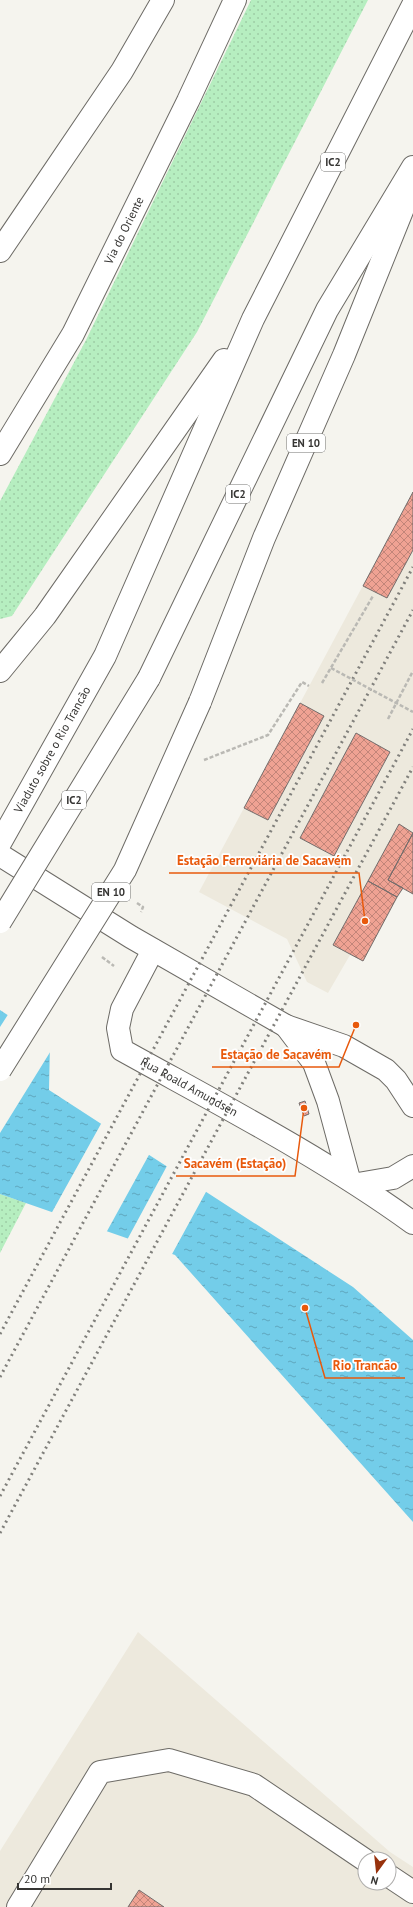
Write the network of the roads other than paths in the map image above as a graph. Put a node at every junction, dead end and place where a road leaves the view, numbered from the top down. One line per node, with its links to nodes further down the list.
1 (163, 0): 6 (main road)
2 (234, 0): 8 (main road, Via do Oriente)
3 (413, 5): 7 (main road, IC2)
4 (413, 167): 12 (main road, IC2, bridge)
5 (413, 184): 15 (main road, EN 10, bridge)
6 (0, 251)
7 (253, 319): 9 (main road); 10 (main road, Viaduto sobre o Rio Trancão / IC2)
8 (0, 454)
9 (0, 671)
10 (0, 844)
11 (0, 855): 13 (main road)
12 (0, 922)
13 (153, 950): 14 (main road); 20 (main road, Rua Roald Amundsen)
14 (286, 1026): 16 (main road); 20 (main road)
15 (0, 1070)
16 (386, 1070): 17 (main road); 18 (main road)
17 (413, 1076)
18 (413, 1106)
19 (413, 1166): 20 (main road)
20 (354, 1182): 21 (main road)
21 (413, 1223)
22 (357, 1855): 25 (main road)
23 (397, 1881): 24 (main road)
24 (413, 1892)
25 (18, 1907)

